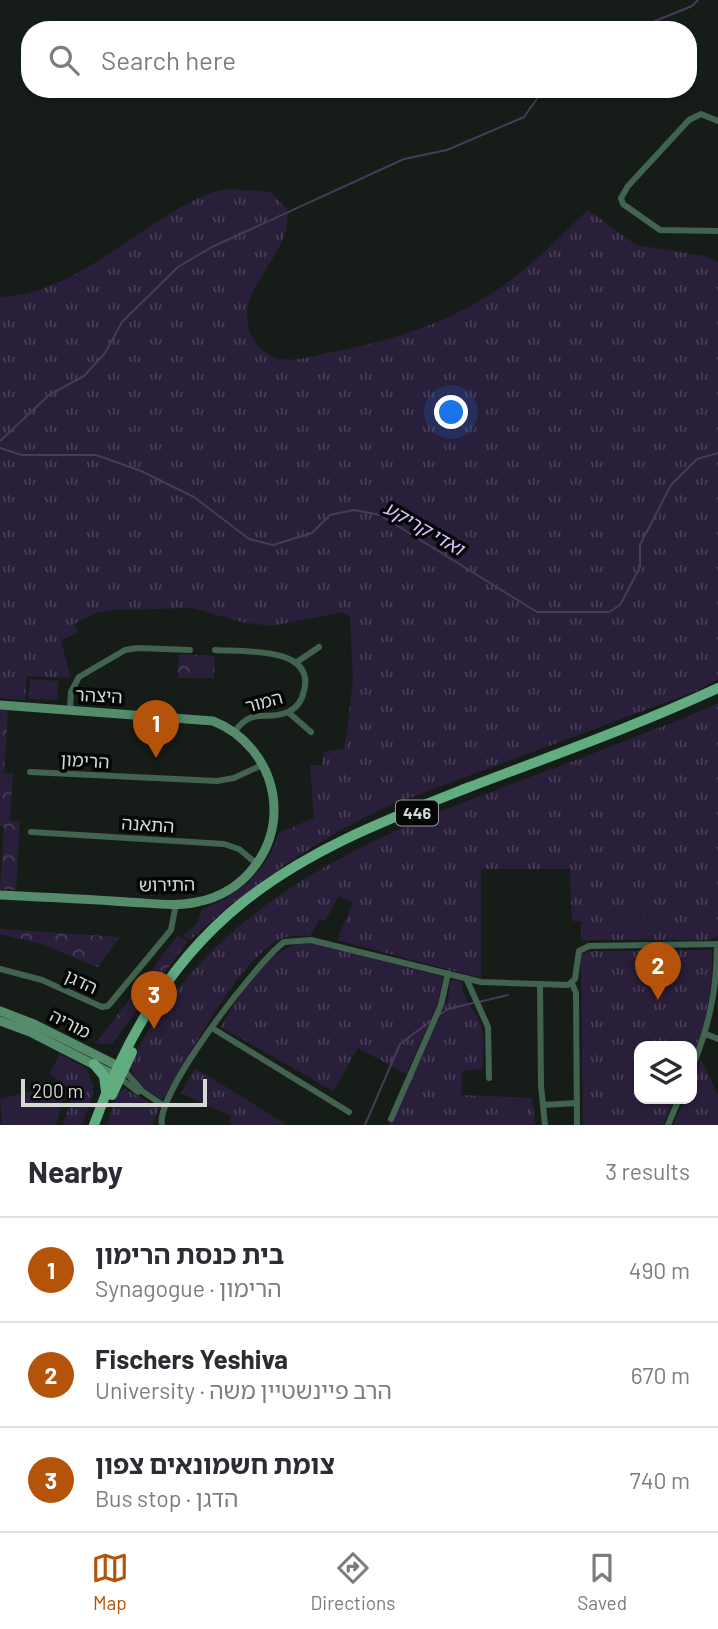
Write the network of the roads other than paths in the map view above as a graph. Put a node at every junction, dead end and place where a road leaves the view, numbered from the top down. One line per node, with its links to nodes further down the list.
1 (718, 121): 2 (street)
2 (718, 231)
3 (318, 647): 6 (street)
4 (190, 650): 10 (street)
5 (215, 650): 6 (street)
6 (297, 662): 11 (street, המור)
7 (718, 688): 33 (main road, 446)
8 (718, 695): 33 (main road, 446)
9 (0, 705): 10 (street, היצהר)
10 (69, 710): 12 (street, היצהר)
11 (288, 712): 12 (street, המור); 13 (street)
12 (235, 731): 14 (street, התירוש)
13 (311, 732)
14 (262, 765): 15 (street, הרימון); 17 (street, התירוש)
15 (30, 772)
16 (31, 832): 17 (street, התאנה)
17 (257, 864): 19 (street, התירוש)
18 (0, 895): 19 (street, התירוש)
19 (176, 904): 21 (street, הדגן)
20 (717, 944): 24 (street); 29 (street)
21 (0, 969)
22 (448, 973): 23 (street); 28 (street); 41 (street)
23 (466, 978): 25 (street); 34 (street)
24 (572, 983): 25 (street); 36 (street)
25 (540, 984): 38 (street)
26 (0, 1011): 33 (street, מוריה)
27 (0, 1021): 32 (street, מוריה)
28 (212, 1028): 39 (street); 40 (street)
29 (706, 1034): 30 (street); 31 (street)
30 (718, 1039)
31 (697, 1056)
32 (94, 1064): 33 (street, מוריה); 35 (main road)
33 (119, 1072): 35 (main road, 446); 39 (street); 43 (main road, 446)
34 (489, 1078)
35 (104, 1097): 42 (main road, 446)
36 (577, 1103): 38 (street); 46 (street)
37 (677, 1104): 47 (street)
38 (543, 1105): 45 (street)
39 (164, 1106): 44 (street)
40 (349, 1112)
41 (391, 1119)
42 (94, 1125)
43 (100, 1125)
44 (162, 1125)
45 (545, 1125)
46 (577, 1125)
47 (668, 1125)

